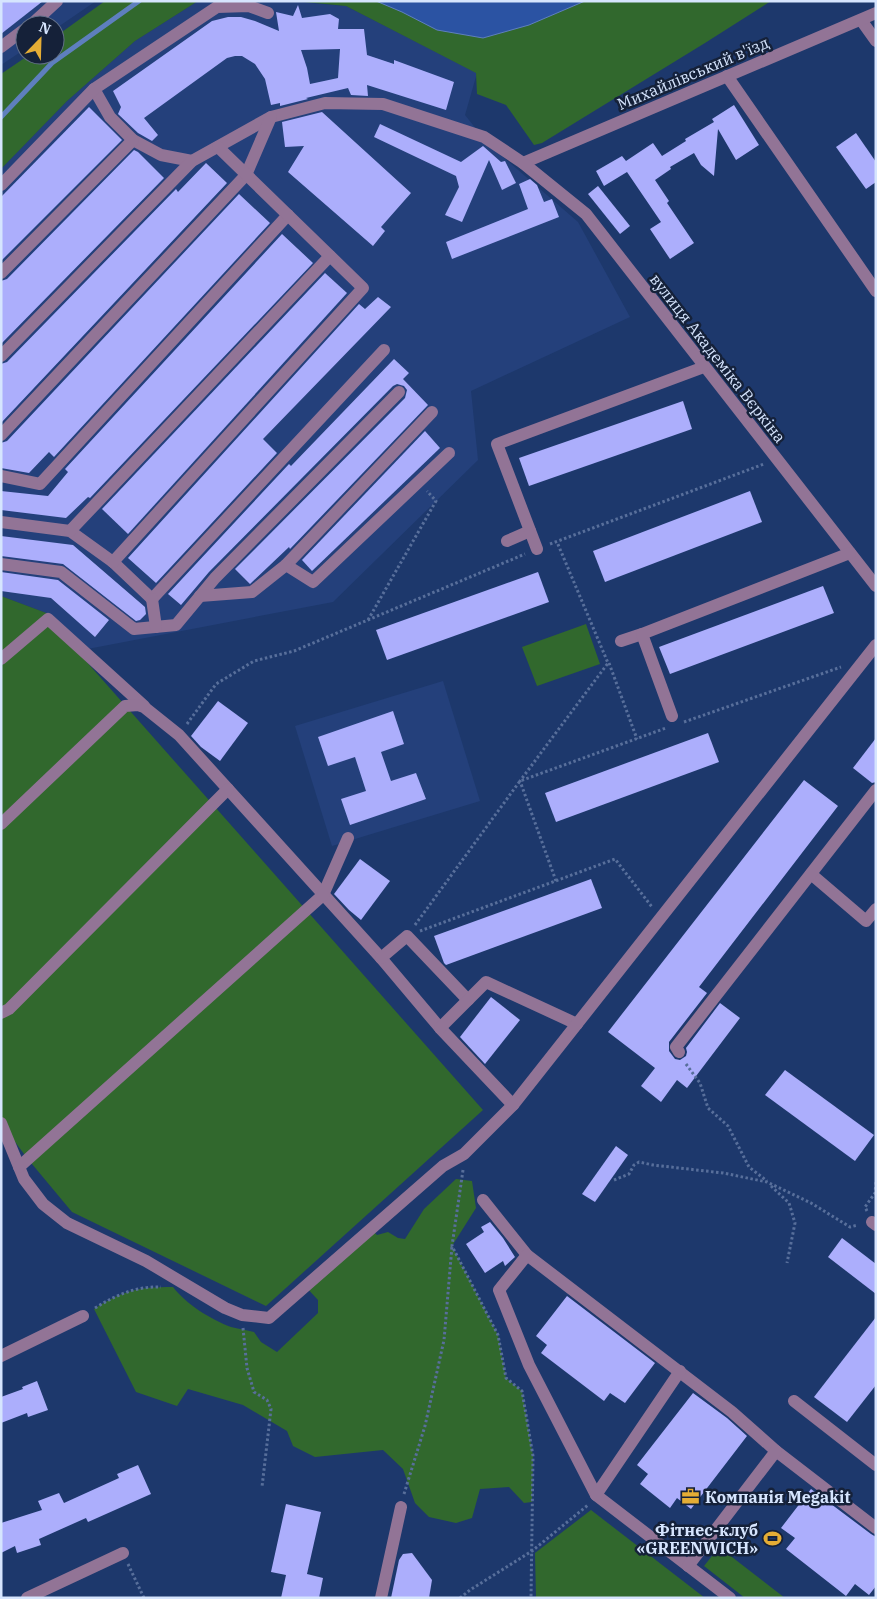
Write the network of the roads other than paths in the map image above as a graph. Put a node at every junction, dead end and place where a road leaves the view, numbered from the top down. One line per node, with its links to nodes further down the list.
1 (56, 1): 4 (street)
2 (268, 13): 10 (street)
3 (876, 13): 5 (street, Михайлівський в'їзд)
4 (41, 15)
5 (861, 20): 7 (street); 9 (street, Михайлівський в'їзд)
6 (15, 36): 8 (street)
7 (876, 41)
8 (1, 46)
9 (727, 76): 15 (street, Михайлівський в'їзд); 21 (street)
10 (94, 90): 12 (street); 17 (street)
11 (271, 117): 13 (street, вулиця Академіка Вєркіна); 15 (street, вулиця Академіка Вєркіна); 16 (street)
12 (133, 140): 14 (street); 20 (street)
13 (218, 147): 14 (street, вулиця Академіка Вєркіна); 16 (street)
14 (192, 161): 23 (street, вулиця Академіка Вєркіна)
15 (524, 163): 24 (street, вулиця Академіка Вєркіна)
16 (246, 175): 18 (street); 27 (street)
17 (1, 185)
18 (288, 216): 19 (street); 29 (street)
19 (330, 256): 31 (street); 36 (street)
20 (1, 272)
21 (876, 291)
22 (384, 350): 41 (street)
23 (1, 356)
24 (704, 367): 32 (street); 35 (street, вулиця Академіка Вєркіна)
25 (399, 392): 40 (street)
26 (432, 412): 38 (street)
27 (1, 435)
28 (449, 453): 38 (street)
29 (1, 476)
30 (1, 522): 31 (street)
31 (70, 531): 36 (street)
32 (530, 531): 33 (street); 34 (street)
33 (507, 541)
34 (537, 549)
35 (850, 553): 39 (street, вулиця Академіка Вєркіна); 43 (street)
36 (113, 562): 41 (street)
37 (1, 564): 42 (street)
38 (286, 565): 40 (street)
39 (876, 586)
40 (200, 596): 42 (street)
41 (152, 599): 42 (street)
42 (156, 627)
43 (642, 634): 44 (street); 48 (street)
44 (621, 641)
45 (876, 646): 59 (street)
46 (1, 659): 47 (street)
47 (150, 711): 49 (street); 51 (street)
48 (676, 722)
49 (228, 789): 54 (street); 58 (street)
50 (876, 790): 53 (street)
51 (1, 824)
52 (348, 838): 54 (street)
53 (810, 874): 55 (street); 61 (street)
54 (323, 895): 56 (street); 64 (street)
55 (876, 908)
56 (381, 958): 57 (street); 60 (street)
57 (468, 1000): 59 (street); 60 (street)
58 (1, 1013)
59 (577, 1024): 62 (street)
60 (440, 1028): 62 (street)
61 (679, 1052)
62 (513, 1105): 64 (street)
63 (1, 1123): 64 (street)
64 (20, 1167)
65 (483, 1200): 66 (street)
66 (527, 1255): 69 (street); 73 (street)
67 (84, 1316): 68 (street)
68 (1, 1356)
69 (683, 1375): 71 (street); 73 (street)
70 (794, 1401): 72 (street)
71 (776, 1451): 75 (street); 77 (street)
72 (876, 1465)
73 (596, 1495): 77 (street)
74 (401, 1507): 79 (street)
75 (876, 1528)
76 (123, 1553): 78 (street)
77 (688, 1566): 80 (street)
78 (27, 1598)
79 (381, 1598)
80 (730, 1598)

